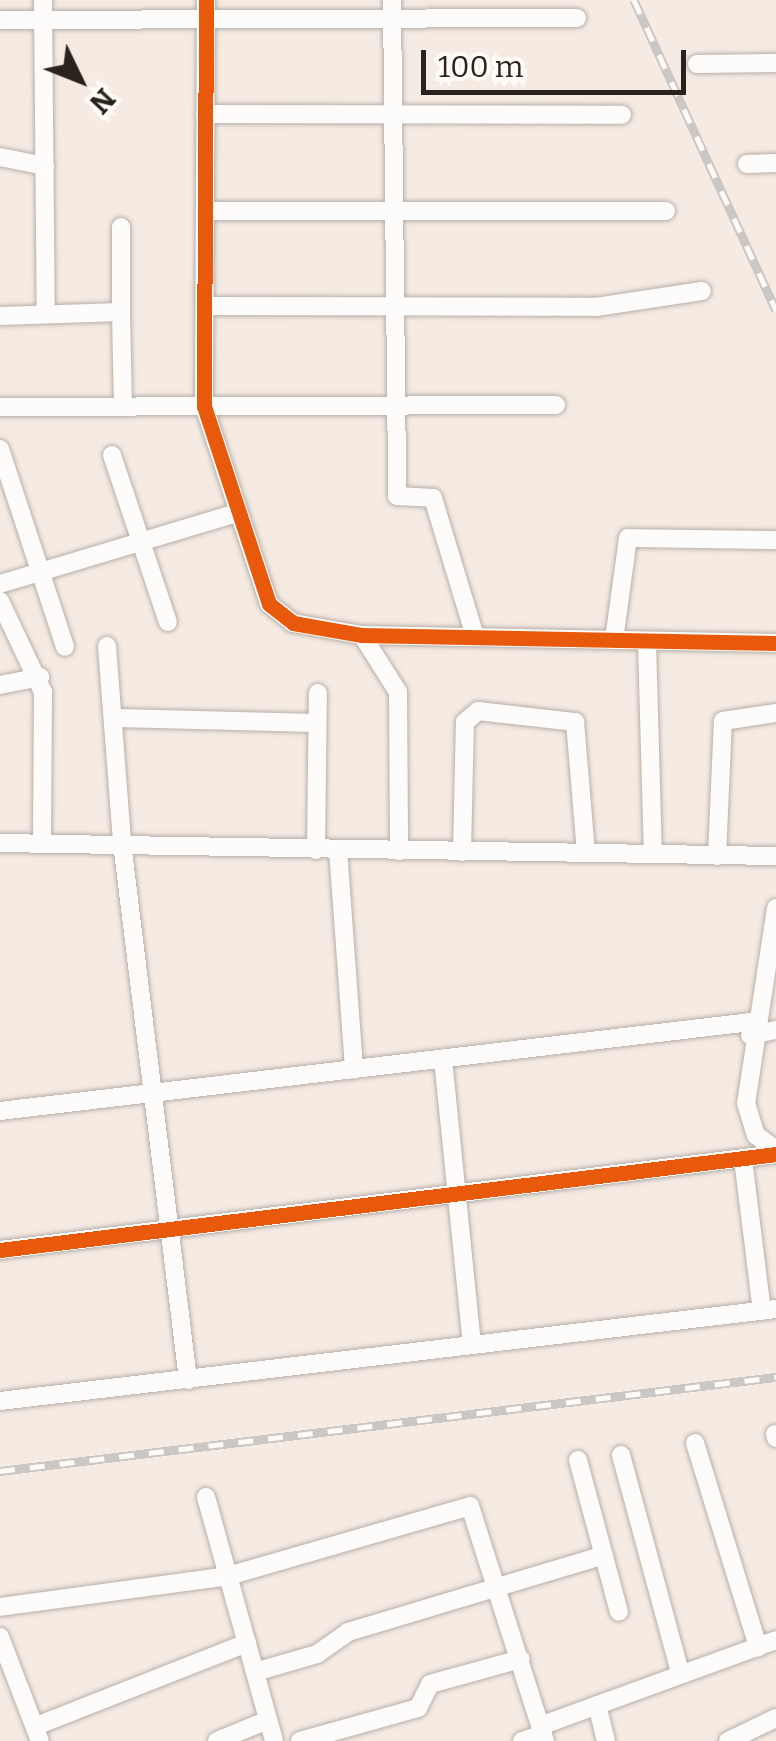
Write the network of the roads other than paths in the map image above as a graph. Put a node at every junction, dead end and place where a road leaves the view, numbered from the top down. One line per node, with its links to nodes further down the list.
1 (43, 0): 6 (street)
2 (206, 10): 3 (street); 6 (street); 9 (street)
3 (392, 10): 4 (street); 10 (street)
4 (578, 18)
5 (0, 20): 6 (street)
6 (43, 20): 15 (street)
7 (698, 64): 8 (street)
8 (776, 64)
9 (206, 114): 10 (street); 17 (street)
10 (393, 114): 11 (street); 16 (street)
11 (622, 115)
12 (0, 158): 15 (street)
13 (776, 163): 14 (street)
14 (748, 164)
15 (44, 166): 24 (street)
16 (393, 207): 17 (street); 18 (street); 22 (street)
17 (211, 211): 21 (street)
18 (666, 211)
19 (121, 226): 23 (street)
20 (702, 291): 22 (street)
21 (212, 306): 22 (street); 29 (street)
22 (394, 307): 26 (street)
23 (121, 312): 24 (street); 28 (street)
24 (46, 314): 25 (street)
25 (0, 316)
26 (398, 403): 27 (street); 29 (street); 41 (street)
27 (556, 405)
28 (123, 406): 29 (street); 30 (street)
29 (204, 406): 33 (street)
30 (0, 407)
31 (0, 449): 36 (street)
32 (112, 454): 35 (street)
33 (236, 513): 35 (street); 40 (street)
34 (776, 540): 42 (street)
35 (142, 541): 36 (street); 39 (street)
36 (40, 570): 37 (street); 46 (street)
37 (0, 584)
38 (0, 600): 47 (street)
39 (168, 622)
40 (362, 635): 41 (street); 58 (street)
41 (475, 636): 42 (street)
42 (614, 640): 43 (street)
43 (647, 643): 44 (street); 61 (street)
44 (776, 643)
45 (108, 646): 51 (street)
46 (65, 647)
47 (40, 677): 48 (street); 55 (street)
48 (0, 685)
49 (318, 693): 52 (street)
50 (776, 712): 62 (street)
51 (116, 718): 52 (street); 54 (street)
52 (318, 723): 56 (street)
53 (0, 843): 55 (street)
54 (122, 843): 55 (street); 56 (street); 69 (street)
55 (42, 844)
56 (316, 850): 57 (street)
57 (338, 850): 58 (street); 68 (street)
58 (399, 851): 59 (street)
59 (462, 852): 60 (street); 60 (street)
60 (586, 852): 61 (street)
61 (652, 852): 62 (street)
62 (717, 856): 63 (street)
63 (776, 856)
64 (776, 908): 65 (street)
65 (751, 1029): 66 (street); 67 (street); 71 (street)
66 (776, 1030)
67 (443, 1059): 68 (street); 73 (street)
68 (354, 1069): 69 (street)
69 (150, 1094): 70 (street); 74 (street)
70 (0, 1111)
71 (776, 1152): 72 (street)
72 (743, 1159): 73 (street); 76 (street)
73 (457, 1198): 74 (street); 77 (street)
74 (168, 1230): 75 (street); 78 (street)
75 (0, 1250)
76 (769, 1310): 77 (street)
77 (472, 1346): 78 (street)
78 (188, 1380): 79 (street)
79 (0, 1401)
80 (694, 1443): 91 (street)
81 (622, 1455): 95 (street)
82 (578, 1460): 84 (street)
83 (206, 1497): 85 (street)
84 (604, 1555): 86 (street); 88 (street)
85 (228, 1576): 86 (street); 87 (street); 90 (street)
86 (499, 1584): 92 (street); 94 (street)
87 (0, 1607)
88 (619, 1612)
89 (0, 1637): 93 (street)
90 (247, 1643): 94 (street); 99 (street)
91 (767, 1644): 95 (street)
92 (521, 1659): 100 (street); 103 (street)
93 (4, 1660): 99 (street)
94 (255, 1672): 98 (street)
95 (680, 1672): 96 (street)
96 (598, 1705): 100 (street); 105 (street)
97 (776, 1718): 106 (street)
98 (268, 1720): 101 (street); 102 (street)
99 (38, 1733)
100 (543, 1734): 104 (street)
101 (217, 1741)
102 (274, 1741)
103 (300, 1741)
104 (522, 1741)
105 (606, 1741)
106 (728, 1741)

